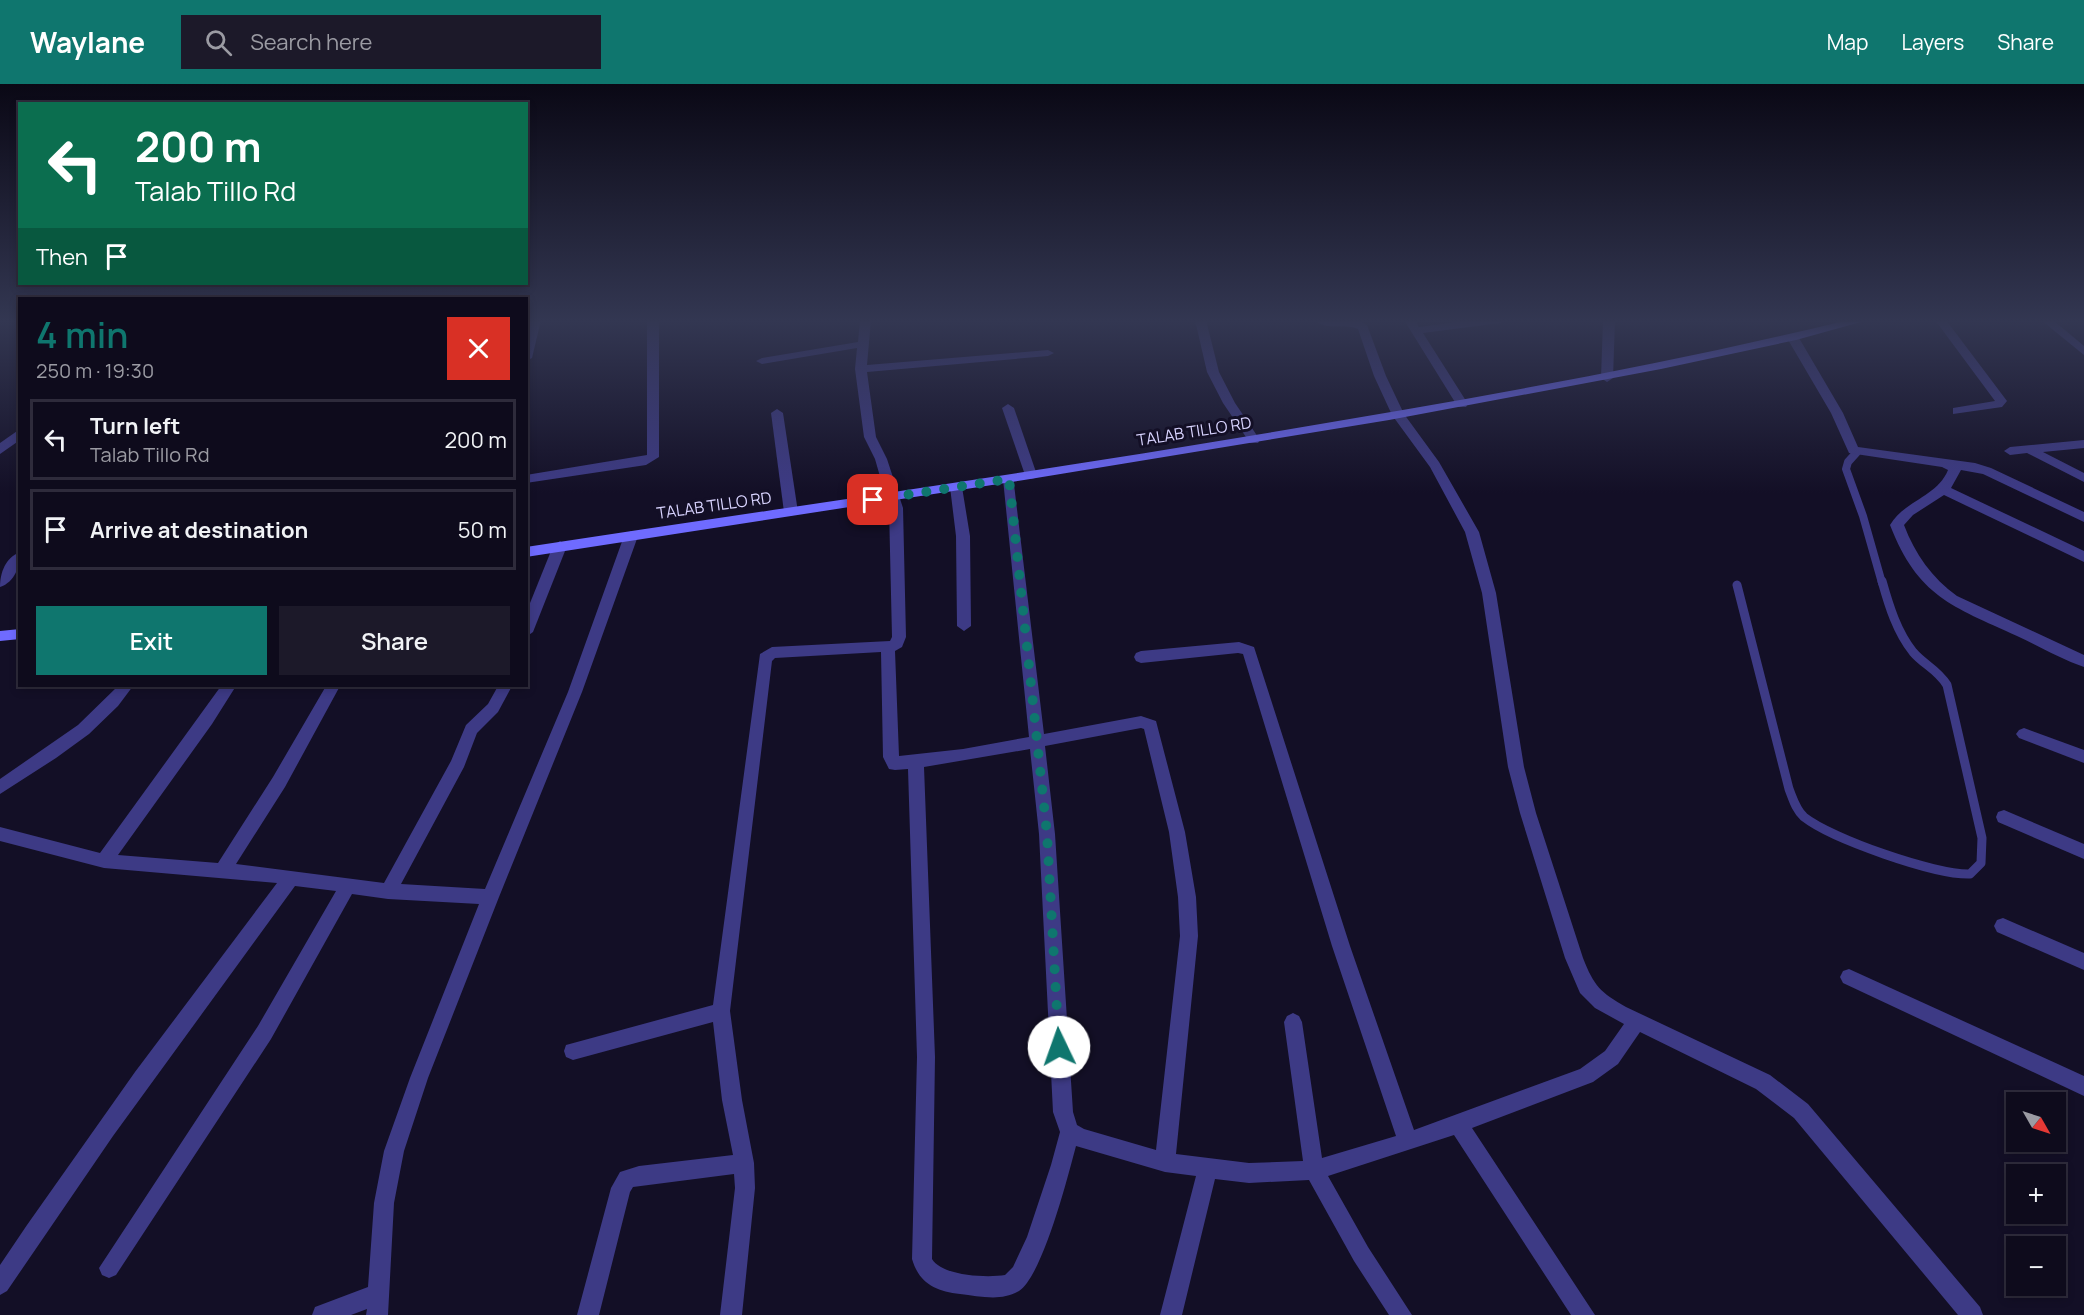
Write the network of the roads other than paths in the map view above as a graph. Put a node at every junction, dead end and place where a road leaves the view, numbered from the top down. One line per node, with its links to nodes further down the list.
1 (653, 377): 23 (street)
2 (862, 377): 28 (street)
3 (1216, 377): 15 (street)
4 (1381, 377): 13 (street)
5 (1445, 377): 9 (street)
6 (1816, 377): 20 (street)
7 (1983, 377): 11 (street)
8 (1607, 378): 9 (main road, TALAB TILLO RD)
9 (1462, 404): 13 (main road, TALAB TILLO RD)
10 (1008, 408): 22 (street)
11 (1958, 411)
12 (777, 413): 29 (street)
13 (1398, 415): 15 (main road, TALAB TILLO RD); 67 (street)
14 (18, 435): 18 (street)
15 (1254, 440): 22 (main road, TALAB TILLO RD)
16 (2084, 444): 17 (street)
17 (2028, 449): 19 (street); 24 (street)
18 (0, 450)
19 (2010, 451)
20 (1857, 452): 21 (street); 37 (lane)
21 (1952, 465): 27 (street); 30 (street)
22 (1031, 475): 25 (main road, TALAB TILLO RD)
23 (528, 478)
24 (2084, 478)
25 (1009, 479): 26 (main road, TALAB TILLO RD); 50 (street)
26 (957, 487): 28 (main road, TALAB TILLO RD); 38 (street)
27 (1944, 490): 34 (street); 44 (street)
28 (893, 497): 29 (main road, TALAB TILLO RD); 42 (street)
29 (790, 512): 31 (main road, TALAB TILLO RD)
30 (2084, 517)
31 (631, 536): 32 (main road, TALAB TILLO RD); 62 (street)
32 (560, 546): 33 (main road, TALAB TILLO RD); 39 (street)
33 (528, 552)
34 (2084, 556)
35 (18, 560): 36 (street)
36 (0, 582)
37 (1737, 585)
38 (964, 626)
39 (528, 627)
40 (18, 634): 41 (main road)
41 (0, 636)
42 (888, 646): 52 (street); 66 (street)
43 (1141, 657): 73 (street)
44 (2084, 661)
45 (125, 687): 53 (street)
46 (228, 687): 57 (street)
47 (332, 687): 58 (street)
48 (504, 687): 61 (street)
49 (2024, 734): 51 (street)
50 (1035, 741): 52 (street); 72 (street); 74 (street)
51 (2084, 757)
52 (916, 762): 72 (street)
53 (0, 787)
54 (2004, 817): 56 (street)
55 (0, 834): 57 (street)
56 (2084, 852)
57 (104, 861): 58 (street)
58 (222, 871): 59 (street)
59 (291, 878): 60 (street); 79 (street)
60 (348, 885): 61 (street); 78 (street)
61 (388, 891): 62 (street)
62 (490, 897): 80 (street)
63 (2003, 927): 64 (street)
64 (2084, 962)
65 (1849, 976): 70 (street)
66 (721, 1011): 69 (street); 75 (street)
67 (1637, 1021): 71 (street); 87 (street)
68 (1293, 1022): 77 (street)
69 (573, 1051)
70 (2084, 1086)
71 (1458, 1124): 73 (street); 86 (street)
72 (1070, 1132): 74 (street)
73 (1408, 1142): 77 (street)
74 (1165, 1162): 76 (street)
75 (744, 1163): 82 (street); 83 (street)
76 (1208, 1168): 77 (street); 84 (street)
77 (1314, 1170): 85 (street)
78 (109, 1268)
79 (0, 1284)
80 (378, 1304): 81 (street)
81 (324, 1315)
82 (588, 1315)
83 (732, 1315)
84 (1171, 1315)
85 (1401, 1315)
86 (1584, 1315)
87 (1972, 1315)

